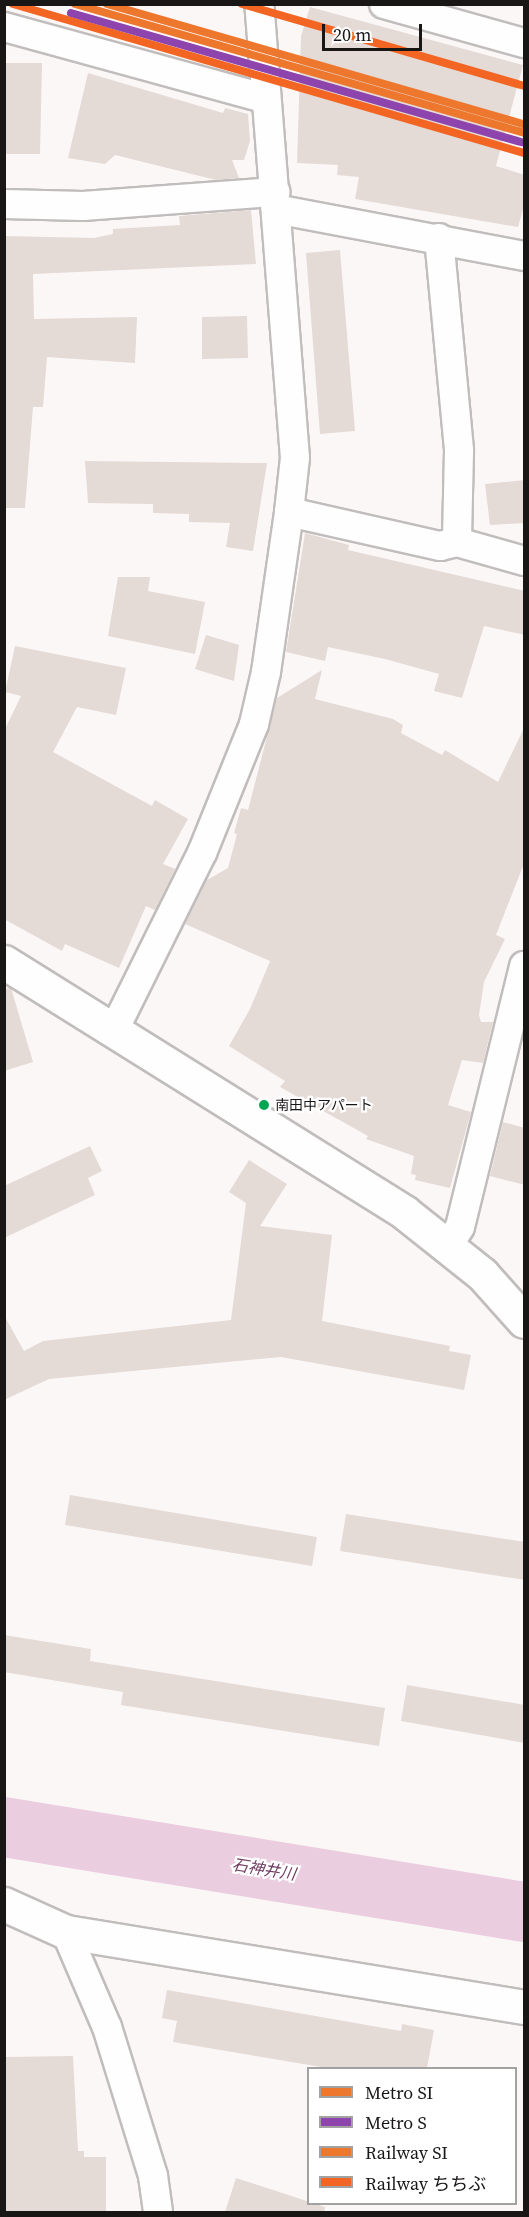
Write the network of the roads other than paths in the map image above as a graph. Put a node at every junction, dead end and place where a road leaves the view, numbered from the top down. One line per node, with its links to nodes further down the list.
1 (259, 4): 5 (street)
2 (384, 4): 4 (street)
3 (4, 27): 5 (street)
4 (525, 43)
5 (264, 98): 6 (street)
6 (276, 200): 7 (street); 8 (street); 10 (street)
7 (4, 204)
8 (439, 238): 9 (street); 11 (street)
9 (525, 255)
10 (289, 512): 11 (street); 15 (street)
11 (457, 542): 12 (street)
12 (525, 561)
13 (4, 962): 15 (street)
14 (522, 983): 16 (street)
15 (114, 1030): 16 (street)
16 (448, 1246): 17 (street)
17 (525, 1321)
18 (4, 1904): 19 (street)
19 (66, 1932): 20 (street); 21 (street)
20 (525, 2007)
21 (158, 2212)

